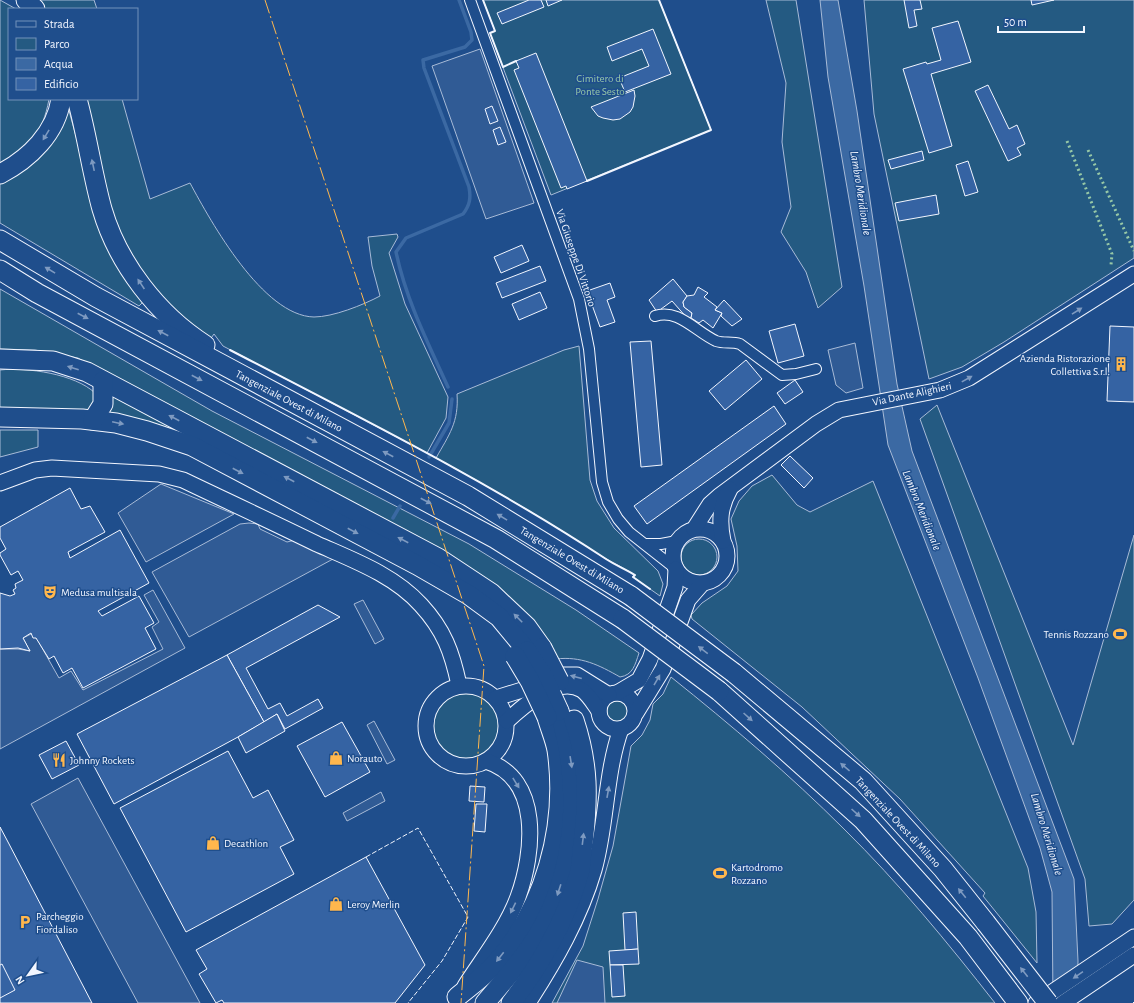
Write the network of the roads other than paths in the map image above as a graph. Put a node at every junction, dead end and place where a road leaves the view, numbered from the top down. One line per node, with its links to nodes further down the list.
1 (26, 0): 3 (highway)
2 (470, 0): 26 (street, Via Giuseppe Di Vittorio)
3 (34, 8)
4 (61, 100): 6 (highway, one-way to 6)
5 (77, 100): 16 (highway, one-way to 5)
6 (0, 174)
7 (0, 240): 16 (highway, Tangenziale Ovest di Milano, one-way to 7)
8 (0, 270): 11 (highway, Tangenziale Ovest di Milano)
9 (1134, 274): 22 (street, Via Dante Alighieri, one-way to 9)
10 (0, 280): 11 (highway)
11 (37, 293): 48 (highway, Tangenziale Ovest di Milano, one-way to 48, bridge)
12 (655, 316): 14 (street)
13 (0, 359): 15 (highway, one-way to 13)
14 (816, 369)
15 (103, 381): 19 (highway); 29 (highway, one-way to 15)
16 (291, 403): 50 (highway, Tangenziale Ovest di Milano, one-way to 16, bridge)
17 (0, 417): 18 (highway)
18 (37, 418): 19 (highway); 20 (highway)
19 (93, 420): 29 (highway, one-way to 29)
20 (0, 421)
21 (0, 483): 30 (street)
22 (732, 487): 23 (street, Via Dante Alighieri); 24 (street, Via Dante Alighieri)
23 (694, 529): 24 (street); 25 (street)
24 (723, 541): 28 (street)
25 (676, 542): 26 (street); 27 (street)
26 (645, 544): 27 (street, Via Giuseppe Di Vittorio)
27 (676, 569): 28 (street); 31 (street)
28 (702, 584): 35 (street, one-way to 28)
29 (528, 652): 34 (highway, bridge); 34 (highway, bridge)
30 (459, 686): 32 (street); 38 (street)
31 (613, 694): 32 (street, one-way to 32); 33 (street); 35 (street)
32 (496, 698): 36 (street)
33 (599, 711): 36 (street); 37 (street)
34 (559, 712): 43 (highway, one-way to 43); 44 (highway, one-way to 44); 45 (highway, one-way to 34)
35 (636, 713): 37 (street)
36 (507, 721): 38 (street)
37 (621, 729): 39 (street, one-way to 37)
38 (486, 762): 43 (street, one-way to 43)
39 (573, 924): 46 (street); 47 (street)
40 (1134, 937): 42 (street)
41 (1134, 955): 42 (street)
42 (1114, 959): 49 (street, one-way to 49); 51 (street)
43 (455, 1000)
44 (485, 1003)
45 (511, 1003)
46 (528, 1003)
47 (540, 1003)
48 (1018, 1003)
49 (1036, 1003)
50 (1048, 1003)
51 (1063, 1003)

